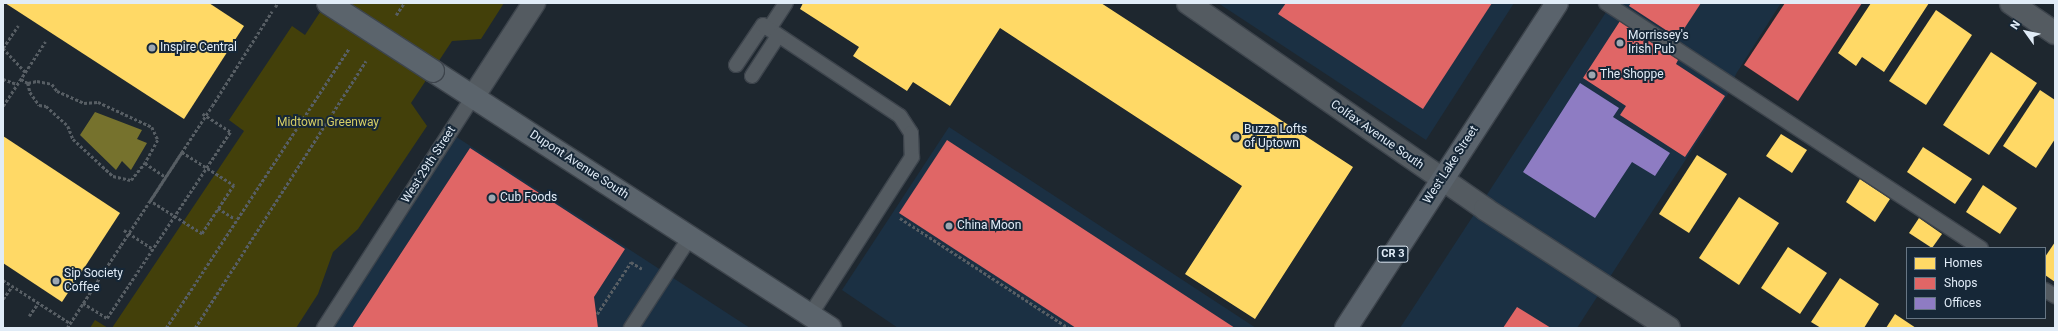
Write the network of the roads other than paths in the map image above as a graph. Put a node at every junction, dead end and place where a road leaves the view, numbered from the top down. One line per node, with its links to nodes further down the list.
1 (328, 3): 12 (street, Dupont Avenue South, bridge)
2 (534, 3): 12 (street, West 29th Street)
3 (786, 3): 8 (lane)
4 (1188, 3): 13 (street, Colfax Avenue South)
5 (1557, 3): 13 (main road, West Lake Street / CR 3)
6 (1606, 3): 15 (lane)
7 (2011, 3): 9 (street)
8 (770, 30): 10 (lane); 11 (lane); 18 (lane)
9 (2055, 33)
10 (736, 65)
11 (752, 76)
12 (473, 97): 14 (street, Dupont Avenue South); 19 (lane, West 29th Street)
13 (1441, 179): 22 (main road, West Lake Street / CR 3); 23 (street, Colfax Avenue South)
14 (690, 237): 18 (street, Dupont Avenue South); 20 (lane)
15 (1979, 247)
16 (2046, 291): 17 (lane)
17 (2055, 296)
18 (810, 315): 21 (street, Dupont Avenue South)
19 (324, 328)
20 (630, 328)
21 (830, 328)
22 (1346, 328)
23 (1669, 328)

